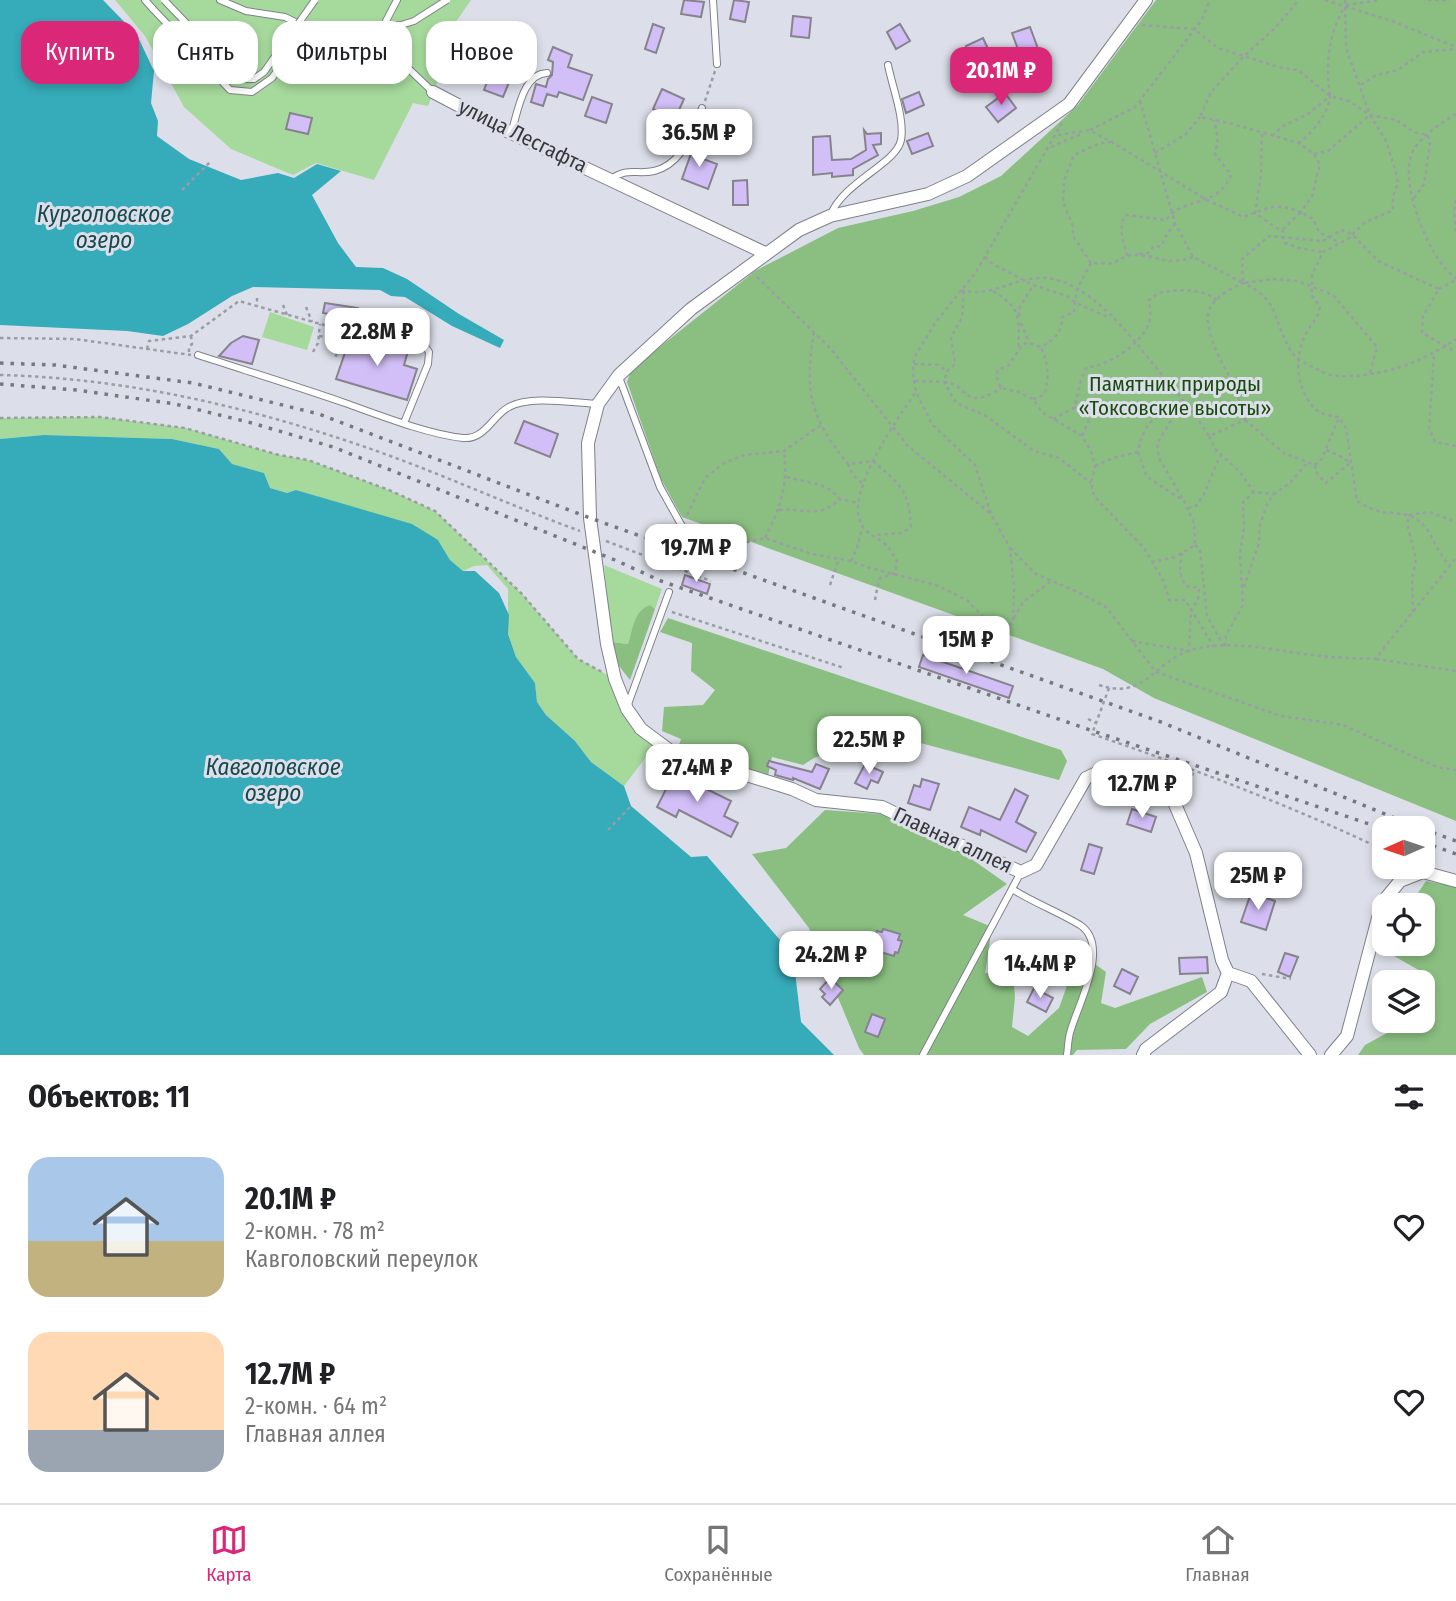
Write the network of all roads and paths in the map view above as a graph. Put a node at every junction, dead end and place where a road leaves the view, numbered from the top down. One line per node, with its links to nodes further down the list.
1 (145, 0): 6 (lane, bridge)
2 (164, 0): 4 (lane, bridge)
3 (220, 0): 17 (lane)
4 (315, 0)
5 (397, 0): 18 (lane)
6 (447, 0)
7 (713, 0): 23 (lane)
8 (1146, 0): 19 (street)
9 (1210, 0): 20 (path)
10 (1299, 0): 22 (path)
11 (1325, 0): 16 (path)
12 (1345, 0): 16 (path)
13 (1380, 0): 16 (path)
14 (1428, 0): 15 (path)
15 (1450, 0)
16 (1345, 6): 21 (path); 27 (path); 29 (path)
17 (293, 21)
18 (386, 21)
19 (1128, 23): 20 (path); 31 (street)
20 (1194, 29): 22 (path); 30 (path)
21 (1456, 48): 27 (path)
22 (1243, 57): 29 (path); 35 (path)
23 (717, 64): 32 (path)
24 (888, 65): 60 (lane)
25 (412, 72): 28 (lane)
26 (547, 73): 38 (lane)
27 (1359, 85): 34 (path)
28 (433, 92): 38 (street, улица Лесгафта)
29 (1330, 96): 34 (path); 42 (path); 44 (path)
30 (1140, 101): 37 (path); 46 (path)
31 (1069, 104): 40 (path); 60 (street)
32 (702, 108): 50 (lane)
33 (1456, 114): 41 (path)
34 (1370, 115): 41 (path); 47 (path); 52 (path)
35 (1200, 117): 36 (path); 46 (path)
36 (1214, 120): 39 (path); 55 (path)
37 (1089, 130): 40 (path); 43 (path); 45 (path)
38 (511, 133): 50 (street, улица Лесгафта)
39 (1262, 133): 42 (path); 59 (path)
40 (1056, 135): 45 (path)
41 (1428, 135): 51 (path); 54 (path)
42 (1272, 136): 44 (path)
43 (1112, 142): 49 (path); 74 (path)
44 (1299, 143): 47 (path)
45 (1049, 148): 72 (path)
46 (1155, 153): 49 (path)
47 (1314, 154): 57 (path)
48 (211, 161): 53 (path)
49 (1161, 172): 55 (path); 58 (path)
50 (611, 179): 69 (street, улица Лесгафта)
51 (1408, 180): 52 (path); 54 (path)
52 (1398, 183): 64 (path)
53 (182, 190)
54 (1414, 198): 77 (path)
55 (1207, 200): 58 (path); 59 (path)
56 (1456, 200): 63 (path)
57 (1301, 212): 59 (path); 62 (path); 66 (path)
58 (1172, 213): 61 (path); 71 (path)
59 (1255, 213): 62 (path)
60 (830, 216): 69 (street)
61 (1175, 223): 70 (path); 73 (path)
62 (1283, 229): 65 (path)
63 (1456, 233)
64 (1352, 234): 66 (path); 67 (path); 82 (path)
65 (1283, 237): 66 (path); 68 (path); 78 (path)
66 (1330, 237): 67 (path)
67 (1340, 243): 68 (path)
68 (1323, 252): 80 (path)
69 (765, 253): 75 (street)
70 (1135, 255): 71 (path); 73 (path)
71 (1127, 256): 74 (path)
72 (985, 257): 76 (path); 83 (path)
73 (1193, 257): 78 (path)
74 (1091, 263): 81 (path)
75 (747, 268): 96 (path); 120 (street)
76 (1025, 280): 79 (path); 81 (path); 84 (path)
77 (1456, 280): 82 (path)
78 (1243, 283): 80 (path); 86 (path); 114 (path)
79 (1033, 285): 87 (path); 93 (path)
80 (1312, 285): 114 (path); 118 (path)
81 (1077, 289): 87 (path); 92 (path)
82 (1439, 289): 105 (path)
83 (963, 290): 84 (path); 116 (path); 117 (path)
84 (992, 290): 93 (path)
85 (257, 298): 89 (path)
86 (1217, 300): 103 (path); 132 (path)
87 (1076, 303): 92 (path); 104 (path)
88 (282, 305): 91 (path)
89 (257, 306): 91 (path); 98 (path)
90 (306, 307): 94 (path)
91 (287, 315): 94 (path)
92 (1113, 319): 103 (path)
93 (1020, 320): 102 (path); 107 (path)
94 (312, 322): 95 (path)
95 (320, 324): 99 (path); 109 (path)
96 (814, 332): 134 (path); 135 (path)
97 (418, 335): 133 (lane)
98 (191, 336): 106 (path); 111 (path)
99 (319, 336): 108 (path); 109 (path)
100 (0, 338): 106 (path)
101 (1456, 339): 105 (path)
102 (1029, 343): 104 (path); 107 (path)
103 (1135, 343): 126 (path); 128 (path)
104 (1041, 346): 125 (path)
105 (1445, 346): 110 (path); 112 (path)
106 (147, 349): 111 (path)
107 (1018, 349): 123 (path)
108 (313, 352)
109 (337, 352): 115 (path)
110 (1456, 352)
111 (189, 354): 113 (path)
112 (1434, 354): 118 (path); 138 (path)
113 (198, 355): 133 (lane)
114 (1298, 358): 118 (path); 129 (path)
115 (335, 359)
116 (914, 364): 117 (path); 121 (path)
117 (947, 371): 122 (path)
118 (1370, 373)
119 (0, 375): 165 (path)
120 (619, 375): 127 (street); 163 (lane)
121 (914, 381): 122 (path); 124 (path)
122 (944, 382): 123 (path); 151 (path)
123 (1001, 388): 125 (path)
124 (916, 392): 135 (path); 159 (path)
125 (1033, 399): 131 (path)
126 (1183, 401): 137 (path); 141 (path); 155 (path)
127 (598, 404): 133 (lane); 165 (street, Главная аллея)
128 (1074, 408): 131 (path); 136 (path)
129 (1339, 417): 139 (path); 145 (path)
130 (0, 418): 198 (path)
131 (1053, 419): 136 (path)
132 (1245, 420): 137 (path); 144 (path)
133 (404, 423)
134 (821, 425): 140 (path); 146 (path)
135 (894, 428): 143 (path); 159 (path)
136 (1082, 436): 147 (path)
137 (1209, 436): 142 (path)
138 (1456, 446)
139 (1326, 450): 145 (path); 148 (path)
140 (784, 451): 149 (path); 163 (path)
141 (1138, 452): 147 (path); 155 (path)
142 (1220, 455): 152 (path); 157 (path)
143 (873, 461): 146 (path); 150 (path); 164 (path)
144 (1307, 463): 148 (path); 153 (path)
145 (1350, 463): 148 (path); 160 (path)
146 (848, 464): 150 (path)
147 (1096, 466): 151 (path)
148 (1315, 466)
149 (787, 477): 154 (path); 158 (path)
150 (862, 483): 156 (path)
151 (1091, 484): 177 (path)
152 (1254, 492): 153 (path); 183 (path)
153 (1274, 494): 183 (path)
154 (839, 499): 156 (path); 158 (path)
155 (1184, 501): 157 (path)
156 (858, 503): 162 (path)
157 (1188, 508): 168 (path)
158 (779, 510): 166 (path)
159 (991, 514): 170 (path)
160 (1410, 515): 161 (path); 178 (path); 188 (path)
161 (1456, 522)
162 (862, 526): 164 (path); 176 (path)
163 (682, 528): 167 (lane)
164 (872, 535): 179 (path)
165 (592, 536): 180 (path); 198 (street, Главная аллея)
166 (765, 538): 171 (path); 174 (path)
167 (685, 540): 169 (lane); 173 (path)
168 (1195, 545): 172 (path); 191 (path)
169 (682, 548)
170 (1010, 548): 181 (path); 189 (path)
171 (736, 552)
172 (1182, 553): 177 (path); 187 (path)
173 (722, 555)
174 (839, 558): 176 (path); 182 (path)
175 (1456, 558): 178 (path)
176 (851, 561): 179 (path)
177 (1153, 562): 187 (path)
178 (1450, 565): 188 (path)
179 (895, 573): 185 (path); 189 (path)
180 (711, 581)
181 (1050, 582): 189 (path); 190 (path)
182 (830, 585)
183 (1243, 590): 191 (path)
184 (669, 592): 186 (lane)
185 (875, 600)
186 (662, 609): 195 (path); 201 (lane)
187 (1191, 609): 192 (path); 193 (path)
188 (1413, 612): 194 (path)
189 (1013, 621)
190 (1132, 641): 193 (path); 196 (path)
191 (1224, 646): 192 (path); 194 (path)
192 (1214, 647): 193 (path)
193 (1189, 650): 196 (path)
194 (1375, 659): 197 (path)
195 (844, 668)
196 (1156, 671): 200 (path); 205 (path)
197 (1456, 671)
198 (615, 679): 201 (street, Главная аллея)
199 (1099, 685): 200 (path)
200 (1109, 688): 203 (path)
201 (627, 709): 210 (street, Главная аллея)
202 (1088, 719): 203 (path)
203 (1096, 723): 204 (path)
204 (1195, 770): 206 (path); 209 (path)
205 (1456, 770)
206 (1174, 802): 210 (street, Главная аллея); 213 (street, Главная аллея)
207 (631, 806): 208 (path)
208 (608, 830)
209 (1372, 844)
210 (1021, 872): 212 (lane)
211 (1456, 881): 220 (street)
212 (1013, 889): 216 (lane); 217 (lane)
213 (1228, 973): 215 (street); 218 (street)
214 (1291, 979): 215 (path)
215 (1251, 981): 219 (street)
216 (923, 1055)
217 (1067, 1055)
218 (1143, 1055)
219 (1310, 1055)
220 (1331, 1055)

